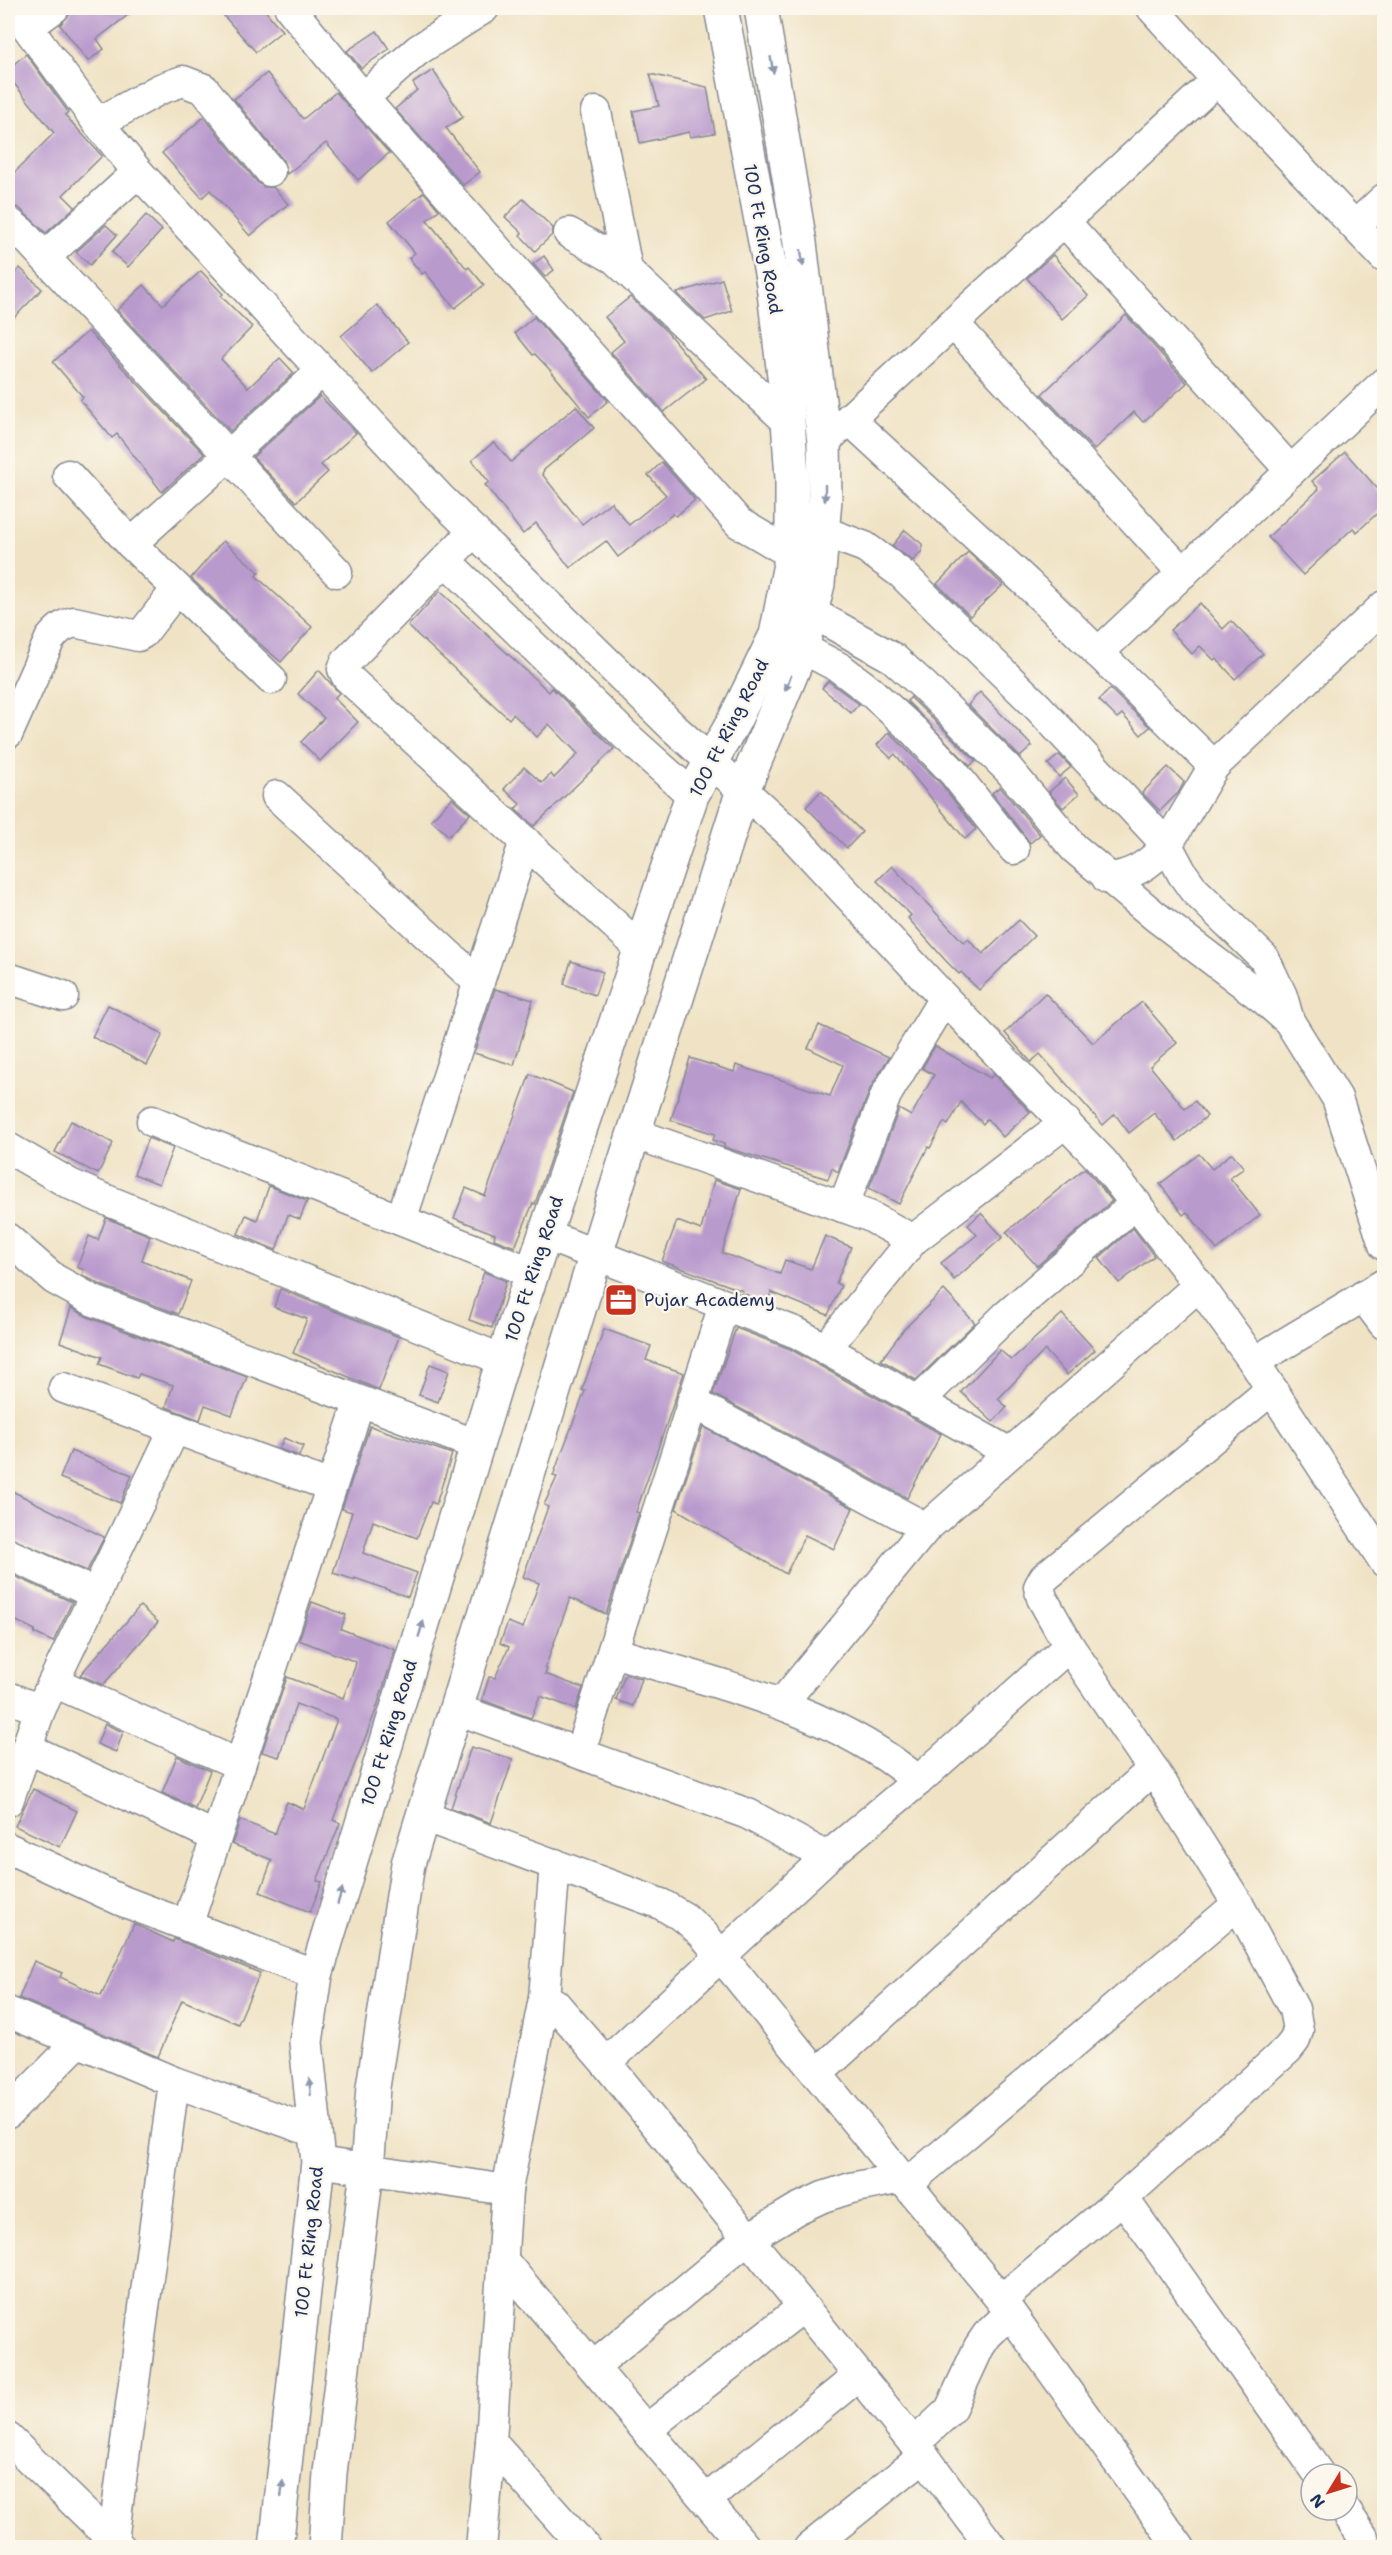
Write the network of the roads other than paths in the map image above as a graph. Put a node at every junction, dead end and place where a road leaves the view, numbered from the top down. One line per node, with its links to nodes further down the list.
1 (54, 8): 6 (street)
2 (290, 8): 9 (street)
3 (484, 8): 9 (street)
4 (766, 10): 7 (street); 27 (main road, 100 Ft Ring Road, one-way to 27)
5 (1160, 10): 8 (street)
6 (20, 17): 11 (street)
7 (724, 20): 26 (main road, 100 Ft Ring Road)
8 (1217, 80): 15 (street); 17 (street)
9 (363, 98): 34 (street)
10 (597, 111): 21 (street)
11 (98, 123): 12 (street); 13 (street)
12 (270, 171)
13 (138, 172): 19 (street); 23 (street)
14 (1384, 199): 17 (street)
15 (1064, 220): 22 (street); 29 (street)
16 (8, 222): 19 (street)
17 (1356, 225): 20 (street)
18 (569, 233): 21 (street)
19 (45, 257): 28 (street)
20 (1384, 257)
21 (627, 269): 26 (street)
22 (953, 323): 25 (street); 37 (street)
23 (322, 371): 28 (street); 31 (street)
24 (1384, 383): 29 (street)
25 (849, 419): 27 (street); 42 (street)
26 (788, 422): 34 (main road, 100 Ft Ring Road)
27 (824, 442): 32 (main road, 100 Ft Ring Road, one-way to 32)
28 (230, 456): 33 (street); 36 (street)
29 (1291, 471): 37 (street)
30 (68, 475): 33 (street)
31 (474, 531): 35 (street); 45 (street)
32 (822, 531): 40 (main road, 100 Ft Ring Road); 51 (street)
33 (131, 544): 38 (street)
34 (792, 554): 45 (main road, 100 Ft Ring Road)
35 (446, 561): 48 (street); 50 (street)
36 (338, 572)
37 (1183, 573): 42 (street)
38 (177, 589): 43 (street); 44 (street)
39 (1384, 606): 46 (street)
40 (811, 612): 41 (main road, 100 Ft Ring Road); 53 (street)
41 (802, 648): 47 (main road, 100 Ft Ring Road, one-way to 47); 52 (street)
42 (1098, 653): 46 (street)
43 (272, 679)
44 (8, 733)
45 (711, 762): 47 (street); 48 (main road, 100 Ft Ring Road)
46 (1214, 766): 51 (street)
47 (743, 790): 58 (street); 62 (main road, 100 Ft Ring Road)
48 (692, 795): 54 (main road, 100 Ft Ring Road)
49 (277, 796): 56 (street)
50 (525, 841): 54 (street); 56 (street)
51 (1167, 845): 53 (street); 59 (street)
52 (1014, 849)
53 (1107, 878): 59 (street)
54 (642, 949): 67 (main road, 100 Ft Ring Road)
55 (8, 978): 57 (street)
56 (479, 983): 66 (street)
57 (63, 996)
58 (944, 998): 61 (street); 65 (street)
59 (1289, 1021): 70 (street)
60 (152, 1121): 66 (street)
61 (1066, 1122): 64 (street); 69 (street)
62 (633, 1133): 65 (street); 71 (main road, 100 Ft Ring Road)
63 (8, 1148): 78 (street)
64 (1136, 1203): 73 (street); 84 (street)
65 (843, 1207): 69 (street)
66 (401, 1220): 72 (street)
67 (545, 1235): 71 (street); 72 (main road, 100 Ft Ring Road)
68 (8, 1239): 82 (street)
69 (913, 1240): 77 (street)
70 (1384, 1245)
71 (596, 1255): 75 (street); 98 (main road, 100 Ft Ring Road)
72 (533, 1273): 78 (main road, 100 Ft Ring Road)
73 (1199, 1285): 79 (street); 87 (street)
74 (1374, 1290): 76 (street); 79 (street)
75 (724, 1305): 77 (street); 83 (street)
76 (1384, 1324)
77 (826, 1348): 84 (street)
78 (504, 1360): 86 (main road, 100 Ft Ring Road)
79 (1254, 1362): 81 (street)
80 (64, 1388): 85 (street)
81 (1272, 1389): 91 (street); 93 (street)
82 (359, 1402): 86 (street); 88 (street)
83 (692, 1402): 89 (street); 94 (street)
84 (918, 1402): 87 (street)
85 (175, 1428): 88 (street); 92 (street)
86 (477, 1445): 114 (main road, 100 Ft Ring Road, one-way to 86)
87 (1010, 1453): 89 (street)
88 (332, 1486): 102 (street)
89 (926, 1528): 97 (street)
90 (8, 1554): 92 (street)
91 (1384, 1561)
92 (96, 1594): 95 (street)
93 (1069, 1646): 103 (street); 104 (street)
94 (613, 1652): 97 (street); 101 (street)
95 (54, 1682): 99 (street); 102 (street)
96 (8, 1697): 99 (street)
97 (783, 1703): 104 (street)
98 (456, 1709): 101 (street); 106 (main road, 100 Ft Ring Road)
99 (40, 1710): 100 (street)
100 (27, 1748): 105 (street); 107 (street)
101 (580, 1752): 109 (street)
102 (240, 1765): 107 (street)
103 (1153, 1769): 111 (street); 119 (street)
104 (918, 1781): 109 (street)
105 (8, 1801)
106 (423, 1816): 110 (street); 123 (main road, 100 Ft Ring Road)
107 (216, 1837): 112 (street)
108 (8, 1848): 112 (street)
109 (827, 1857): 113 (street)
110 (555, 1864): 113 (street); 115 (street)
111 (1238, 1904): 124 (street); 126 (street)
112 (187, 1926): 114 (street)
113 (721, 1954): 118 (street); 119 (street)
114 (316, 1974): 122 (main road, 100 Ft Ring Road, one-way to 114)
115 (544, 1998): 118 (street); 125 (street)
116 (8, 2012): 117 (street)
117 (77, 2043): 120 (street); 121 (street)
118 (606, 2063): 127 (street)
119 (817, 2074): 124 (street)
120 (174, 2082): 122 (street); 140 (street)
121 (8, 2114)
122 (316, 2147): 123 (street); 141 (main road, 100 Ft Ring Road, one-way to 122)
123 (367, 2170): 125 (street); 142 (main road, 100 Ft Ring Road)
124 (904, 2181): 127 (street); 129 (street)
125 (507, 2190): 128 (street)
126 (1123, 2198): 129 (street); 137 (street)
127 (747, 2239): 130 (street); 131 (street)
128 (503, 2261): 131 (street); 135 (street)
129 (1006, 2306): 136 (street); 148 (street)
130 (803, 2307): 132 (street); 133 (street)
131 (593, 2367): 133 (street)
132 (858, 2376): 136 (street); 138 (street)
133 (647, 2429): 138 (street)
134 (8, 2438): 140 (street)
135 (491, 2442): 143 (street); 144 (street)
136 (919, 2450): 146 (street); 147 (street)
137 (1310, 2462)
138 (706, 2500): 145 (street)
139 (1353, 2522): 149 (street)
140 (117, 2544)
141 (276, 2547)
142 (325, 2547)
143 (481, 2547)
144 (585, 2547)
145 (746, 2547)
146 (809, 2547)
147 (992, 2547)
148 (1180, 2547)
149 (1362, 2547)

